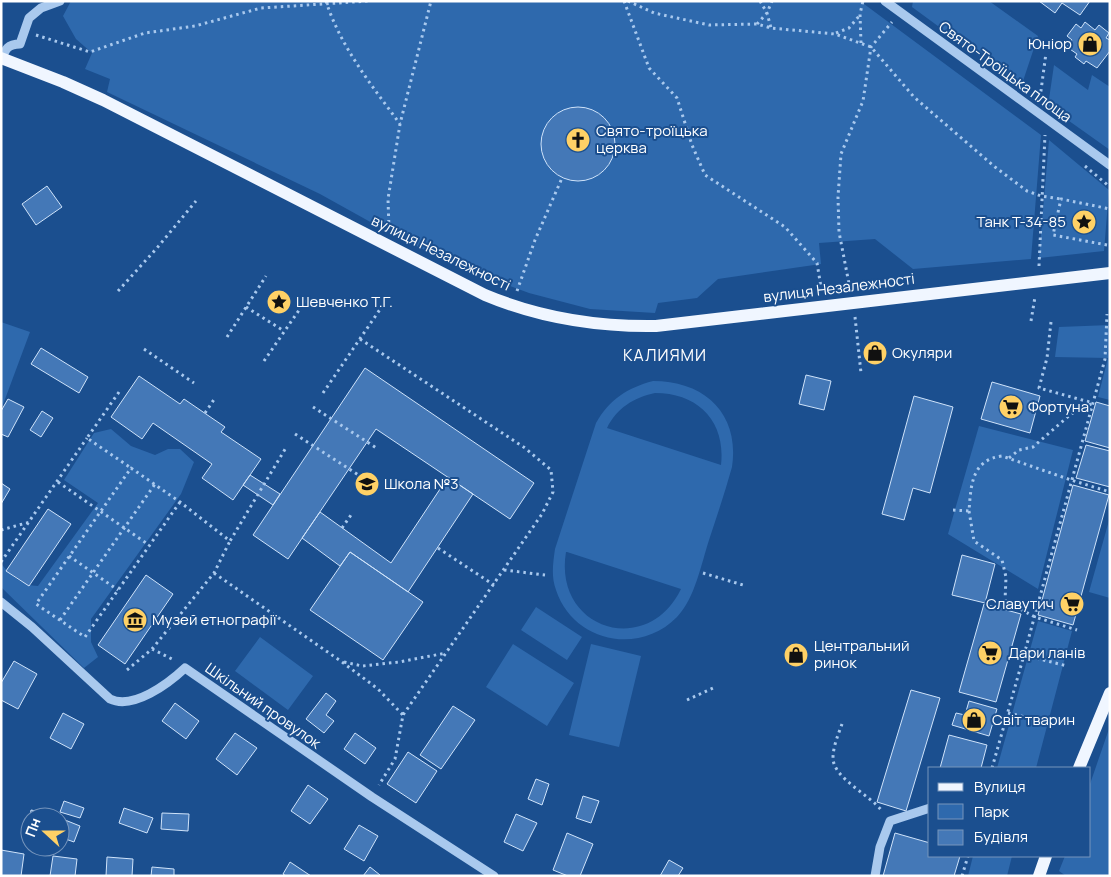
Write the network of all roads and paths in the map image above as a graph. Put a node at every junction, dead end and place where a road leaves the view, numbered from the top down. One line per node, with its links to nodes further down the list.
1 (60, 1): 15 (street)
2 (369, 1): 9 (path)
3 (431, 1): 22 (path)
4 (626, 1): 13 (path); 39 (path)
5 (760, 1): 10 (path)
6 (772, 1): 10 (path)
7 (863, 1): 11 (path)
8 (887, 2): 12 (street, Свято-Троїцька площа)
9 (326, 3): 15 (path); 22 (path)
10 (767, 13): 13 (path); 14 (path)
11 (860, 14): 16 (path); 17 (path)
12 (902, 14): 18 (path); 21 (street, Свято-Троїцька площа)
13 (757, 24): 14 (path)
14 (771, 28): 16 (path)
15 (23, 31): 20 (street)
16 (835, 34): 17 (path)
17 (861, 43): 18 (path)
18 (871, 47): 25 (path); 37 (path)
19 (1046, 53): 21 (path)
20 (2, 59): 30 (main road, вулиця Незалежності)
21 (1038, 113): 23 (street, Свято-Троїцька площа); 25 (path)
22 (400, 124): 30 (path)
23 (1110, 165)
24 (562, 178): 38 (path)
25 (1041, 196): 26 (path); 33 (path)
26 (1061, 199): 28 (path); 29 (path)
27 (196, 201): 34 (path)
28 (1110, 209)
29 (1107, 245)
30 (390, 247): 38 (main road, вулиця Незалежності)
31 (1110, 273): 33 (main road, вулиця Незалежності)
32 (266, 276): 40 (path)
33 (1038, 281): 37 (main road, вулиця Незалежності); 42 (path)
34 (118, 290)
35 (306, 300): 44 (path)
36 (385, 302): 46 (path)
37 (853, 303): 39 (main road, вулиця Незалежності); 49 (path)
38 (512, 306): 39 (main road, вулиця Незалежності)
39 (824, 306)
40 (246, 307): 44 (path); 45 (path)
41 (1107, 314): 54 (path)
42 (1032, 321)
43 (1051, 322): 54 (path)
44 (284, 331): 48 (path)
45 (227, 337)
46 (360, 339): 52 (path); 82 (path)
47 (144, 349): 50 (path)
48 (264, 361)
49 (860, 373)
50 (194, 384)
51 (119, 392): 58 (path)
52 (323, 393)
53 (215, 398): 56 (path)
54 (1093, 403): 61 (path); 64 (path)
55 (313, 407): 60 (path)
56 (205, 413)
57 (295, 434): 63 (path)
58 (87, 438): 62 (path); 65 (path)
59 (287, 446): 77 (path)
60 (378, 449)
61 (1009, 458): 64 (path); 71 (path)
62 (131, 468): 66 (path); 70 (path)
63 (360, 476)
64 (1071, 480): 67 (path); 91 (path)
65 (58, 482): 70 (path); 73 (path)
66 (154, 484): 68 (path); 74 (path)
67 (1110, 492)
68 (180, 502): 77 (path); 78 (path)
69 (953, 510): 71 (path)
70 (101, 511): 74 (path); 80 (path)
71 (969, 511): 91 (path)
72 (353, 512): 75 (path)
73 (30, 521): 76 (path); 81 (path)
74 (124, 528): 78 (path); 83 (path)
75 (342, 528)
76 (1, 530)
77 (230, 541): 84 (path)
78 (149, 545): 89 (path)
79 (438, 548): 87 (path)
80 (69, 556): 83 (path); 92 (path)
81 (1, 562)
82 (504, 570): 86 (path); 87 (path)
83 (93, 573): 89 (path); 92 (path)
84 (214, 573): 94 (path); 97 (path)
85 (703, 573): 88 (path)
86 (545, 575)
87 (494, 585): 95 (path)
88 (742, 585)
89 (118, 590): 92 (path)
90 (1, 602): 99 (street, Шкільний провулок)
91 (1035, 617): 93 (path); 96 (path)
92 (60, 620)
93 (1077, 630)
94 (152, 649): 99 (path); 100 (path)
95 (446, 653): 97 (path); 105 (path)
96 (1024, 655): 98 (path); 104 (path)
97 (342, 662): 105 (path)
98 (1067, 666)
99 (185, 668): 110 (street, Шкільний провулок)
100 (127, 670)
101 (713, 688): 103 (path)
102 (1110, 693): 109 (main road)
103 (687, 700)
104 (1008, 713): 106 (path); 108 (path)
105 (403, 715): 110 (path)
106 (1051, 723)
107 (842, 724): 112 (path)
108 (992, 767)
109 (1079, 767)
110 (372, 797): 115 (street, Шкільний провулок)
111 (928, 809): 112 (street)
112 (890, 821): 116 (street)
113 (968, 857): 117 (path)
114 (1046, 857): 118 (main road)
115 (494, 876)
116 (875, 876)
117 (962, 876)
118 (1039, 876)

